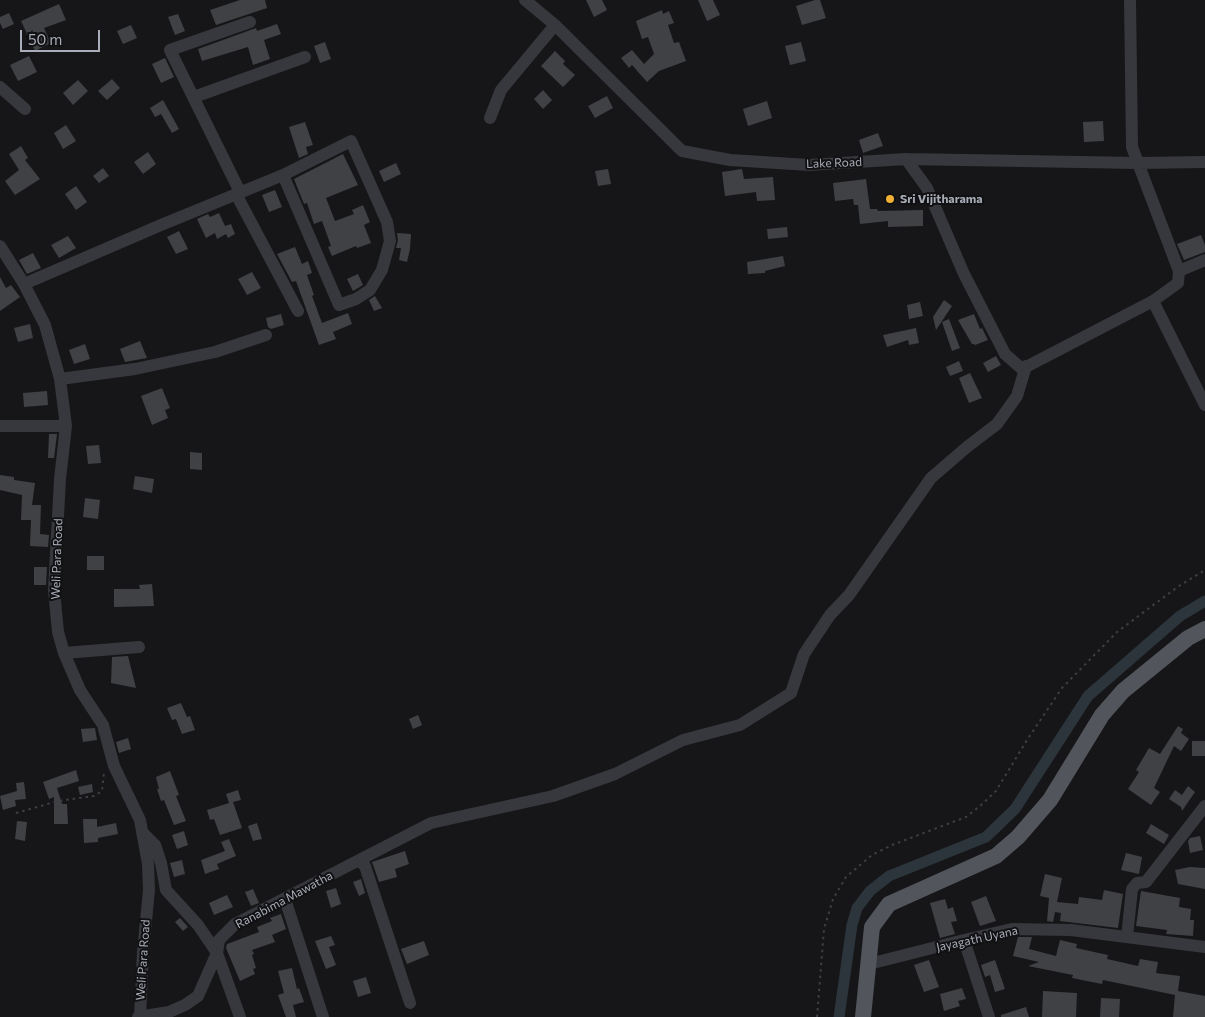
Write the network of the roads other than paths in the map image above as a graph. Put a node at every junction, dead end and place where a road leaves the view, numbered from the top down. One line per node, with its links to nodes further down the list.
1 (525, 0): 4 (street, Lake Road)
2 (1130, 0): 12 (street)
3 (250, 22): 7 (street)
4 (555, 25): 9 (street); 10 (street, Lake Road)
5 (305, 57): 7 (street)
6 (0, 87): 8 (street)
7 (194, 97): 14 (street)
8 (25, 109)
9 (490, 118)
10 (906, 159): 12 (street, Lake Road); 22 (street)
11 (1205, 162): 12 (street, Lake Road)
12 (1138, 163): 17 (street)
13 (283, 175): 13 (street); 14 (street)
14 (238, 193): 18 (street); 20 (street)
15 (0, 246): 18 (street, Weli Para Road)
16 (1205, 260): 17 (street)
17 (1179, 271): 19 (street)
18 (24, 284): 23 (street, Weli Para Road)
19 (1153, 301): 22 (street); 24 (street)
20 (298, 311)
21 (266, 335): 23 (street)
22 (1026, 366): 32 (street, Ranabima Mawatha)
23 (60, 379): 26 (street, Weli Para Road)
24 (1205, 405)
25 (0, 426): 26 (street)
26 (66, 426): 29 (street, Weli Para Road)
27 (1205, 629): 38 (main road)
28 (139, 647): 29 (street)
29 (64, 653): 31 (street, Weli Para Road)
30 (1205, 806): 34 (street)
31 (142, 832): 37 (street); 40 (street, Weli Para Road)
32 (359, 861): 33 (street, Ranabima Mawatha); 39 (street)
33 (285, 899): 37 (street, Ranabima Mawatha); 42 (street)
34 (1127, 937): 35 (street, Jayagath Uyana); 36 (street, Jayagath Uyana)
35 (964, 940): 38 (street, Jayagath Uyana); 44 (street)
36 (1205, 947)
37 (218, 953): 40 (street, Ranabima Mawatha); 41 (street)
38 (870, 964): 43 (main road)
39 (410, 1003)
40 (140, 1017)
41 (240, 1017)
42 (323, 1017)
43 (863, 1017)
44 (989, 1017)

